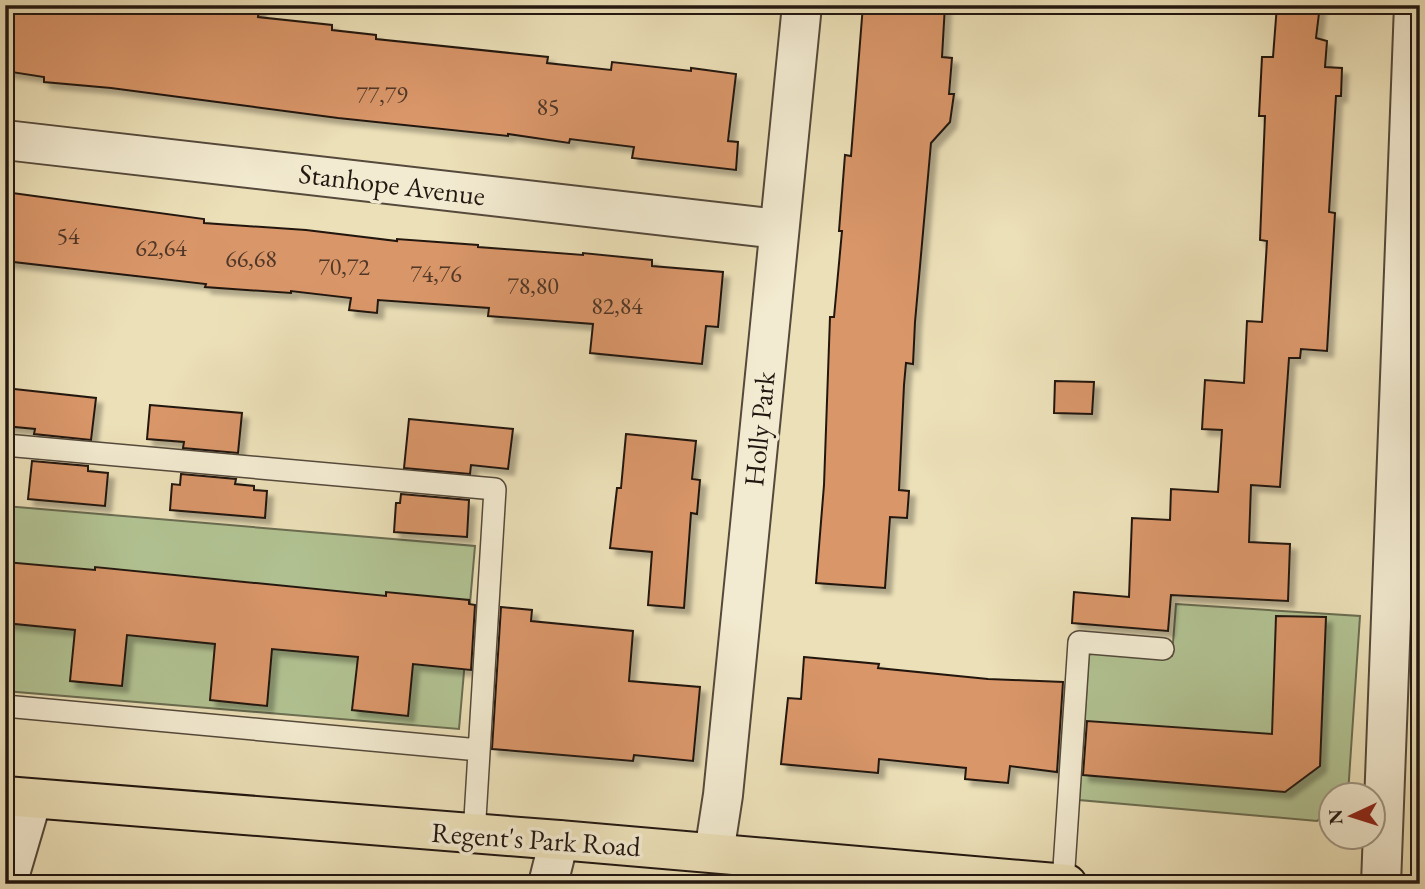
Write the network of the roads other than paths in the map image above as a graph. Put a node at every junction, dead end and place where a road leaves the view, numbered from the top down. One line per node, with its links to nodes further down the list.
1 (802, 5): 4 (street, Holly Park)
2 (1414, 5): 17 (street)
3 (5, 140): 4 (street, Stanhope Avenue)
4 (779, 229): 12 (street, Holly Park)
5 (5, 445): 8 (lane)
6 (1163, 649): 16 (lane)
7 (5, 706): 8 (lane)
8 (479, 750): 10 (lane)
9 (19, 798): 10 (main road, Regent's Park Road); 14 (street)
10 (474, 835): 11 (main road, Regent's Park Road)
11 (559, 840): 12 (main road, Regent's Park Road); 15 (street)
12 (715, 853): 13 (main road, Regent's Park Road)
13 (776, 871): 16 (main road, Regent's Park Road)
14 (7, 884)
15 (548, 884)
16 (1065, 884)
17 (1381, 884)

